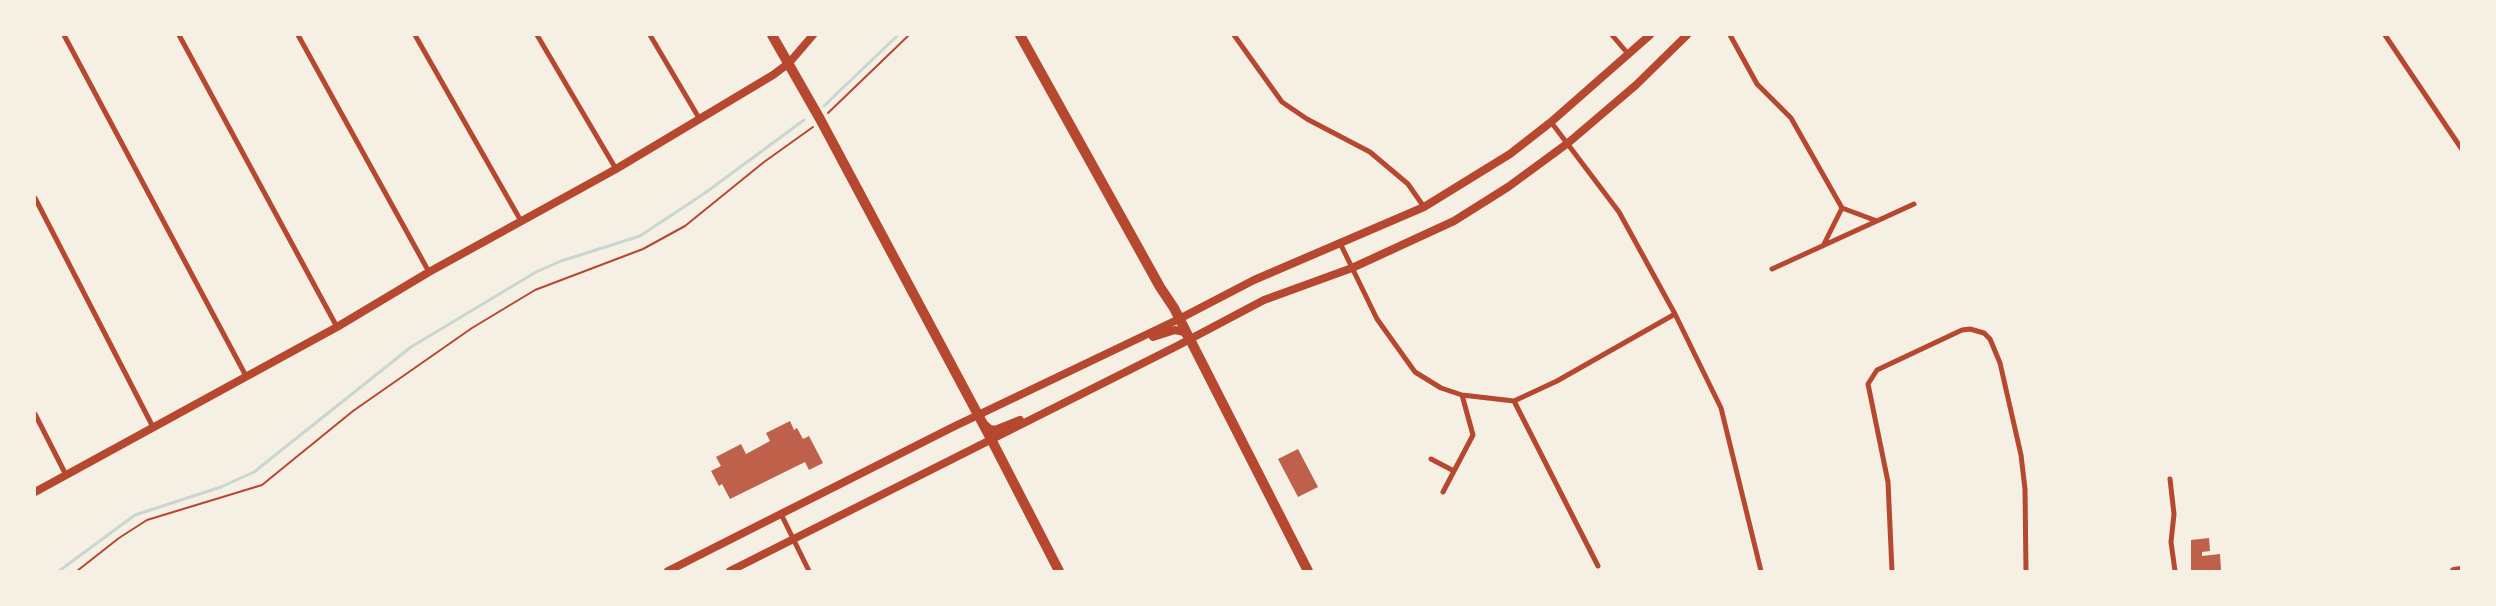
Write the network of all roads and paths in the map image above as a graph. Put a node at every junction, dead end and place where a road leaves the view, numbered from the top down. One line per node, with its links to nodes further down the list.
1 (64, 35): 42 (street)
2 (179, 35): 39 (street)
3 (298, 35): 36 (street)
4 (415, 35): 30 (street)
5 (537, 35): 25 (street)
6 (650, 35): 20 (street)
7 (772, 35): 18 (main road)
8 (813, 35): 18 (street)
9 (909, 35): 19 (path)
10 (1020, 35): 38 (main road)
11 (1234, 35): 28 (street)
12 (1612, 35): 17 (street)
13 (1650, 35): 17 (street)
14 (1687, 35): 23 (street)
15 (1730, 35): 29 (street)
16 (2385, 35): 24 (street)
17 (1629, 55): 21 (street)
18 (789, 63): 19 (main road); 20 (street)
19 (817, 114): 47 (main road)
20 (698, 118): 25 (street)
21 (1551, 122): 23 (street); 28 (street)
22 (814, 127): 60 (path)
23 (1568, 143): 34 (street); 37 (street)
24 (2461, 148)
25 (616, 169): 30 (street)
26 (35, 198): 48 (street)
27 (1914, 204): 31 (street)
28 (1424, 207): 32 (street)
29 (1842, 208): 31 (street); 33 (street)
30 (522, 221): 36 (street)
31 (1877, 221): 33 (street)
32 (1341, 245): 34 (street); 38 (street)
33 (1823, 246): 35 (street)
34 (1352, 268): 40 (street); 43 (street)
35 (1772, 269)
36 (429, 272): 39 (street)
37 (1675, 314): 44 (street); 66 (street)
38 (1179, 319): 40 (main road); 41 (street)
39 (337, 328): 42 (street)
40 (1188, 338): 41 (street); 45 (street); 65 (main road)
41 (1094, 359): 47 (street)
42 (246, 376): 48 (street)
43 (1462, 395): 44 (street); 51 (street)
44 (1514, 401): 58 (street)
45 (1060, 406): 47 (street); 49 (street)
46 (35, 414): 52 (street)
47 (980, 418): 49 (main road); 56 (street)
48 (153, 427): 52 (street)
49 (991, 439): 57 (street); 64 (main road)
50 (1431, 459): 51 (street)
51 (1454, 471): 55 (street)
52 (66, 476): 54 (street)
53 (2170, 479): 69 (street)
54 (35, 492)
55 (1443, 492)
56 (781, 514): 57 (street); 61 (street)
57 (792, 538): 62 (street); 63 (street)
58 (1598, 566)
59 (2461, 570): 70 (street)
60 (77, 571)
61 (668, 571)
62 (730, 571)
63 (809, 571)
64 (1059, 571)
65 (1308, 571)
66 (1761, 571)
67 (1892, 571): 68 (street)
68 (2026, 571)
69 (2175, 571)
70 (2454, 571)

